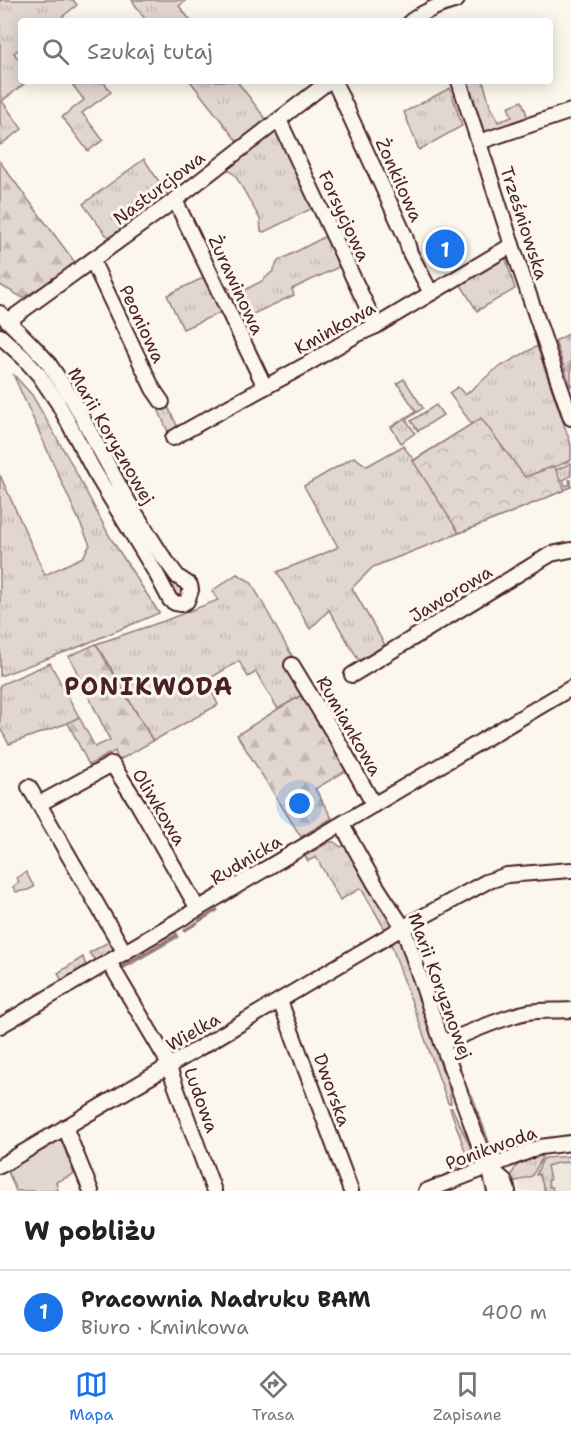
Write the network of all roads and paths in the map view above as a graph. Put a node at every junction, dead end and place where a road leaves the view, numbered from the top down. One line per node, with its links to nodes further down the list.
1 (458, 0): 2 (street)
2 (434, 3): 3 (street); 4 (street)
3 (415, 18)
4 (439, 18)
5 (325, 84): 9 (street, Nasturcjowa)
6 (335, 84): 14 (street, Żonkilowa)
7 (460, 84): 10 (street, Trześniowska)
8 (571, 111): 10 (street)
9 (279, 120): 11 (street, Nasturcjowa); 16 (street, Forsycjowa)
10 (479, 142): 12 (street, Trześniowska)
11 (175, 200): 13 (street, Nasturcjowa); 18 (street, Żurawinowa)
12 (512, 245): 14 (street, Kminkowa); 20 (street, Trześniowska)
13 (92, 260): 15 (street, Nasturcjowa); 19 (street, Peoniowa)
14 (431, 293): 16 (street, Kminkowa)
15 (4, 317): 17 (street, Marii Koryznowej)
16 (376, 326): 18 (street, Kminkowa)
17 (0, 336)
18 (265, 387): 21 (street, Kminkowa)
19 (162, 402)
20 (571, 418)
21 (173, 438)
22 (571, 550): 24 (street, Jaworowa)
23 (292, 665): 28 (street, Rumiankowa)
24 (352, 675)
25 (571, 688): 28 (street, Rudnicka)
26 (29, 788): 27 (street)
27 (39, 804): 31 (street, Oliwkowa); 33 (street)
28 (374, 805): 29 (street, Rudnicka)
29 (342, 825): 31 (street, Rudnicka); 32 (street, Marii Koryznowej)
30 (571, 870): 32 (street, Wielka)
31 (198, 909): 33 (street, Rudnicka)
32 (403, 927): 35 (street, Wielka); 38 (street, Marii Koryznowej)
33 (125, 953): 34 (street, Rudnicka)
34 (109, 962): 37 (street, Rudnicka); 39 (street, Ludowa)
35 (280, 1001): 39 (street, Wielka); 46 (street, Dworska)
36 (571, 1010): 38 (street)
37 (0, 1026)
38 (442, 1043): 43 (street, Marii Koryznowej)
39 (169, 1066): 40 (street, Wielka); 45 (street, Ludowa)
40 (65, 1126): 42 (street, Wielka); 44 (street)
41 (571, 1143): 43 (street, Ponikwoda)
42 (0, 1166)
43 (489, 1167): 47 (street, Ponikwoda); 48 (street, Marii Koryznowej); 49 (street, Marii Koryznowej)
44 (90, 1191)
45 (214, 1191)
46 (351, 1191)
47 (426, 1191)
48 (495, 1191)
49 (508, 1191)

